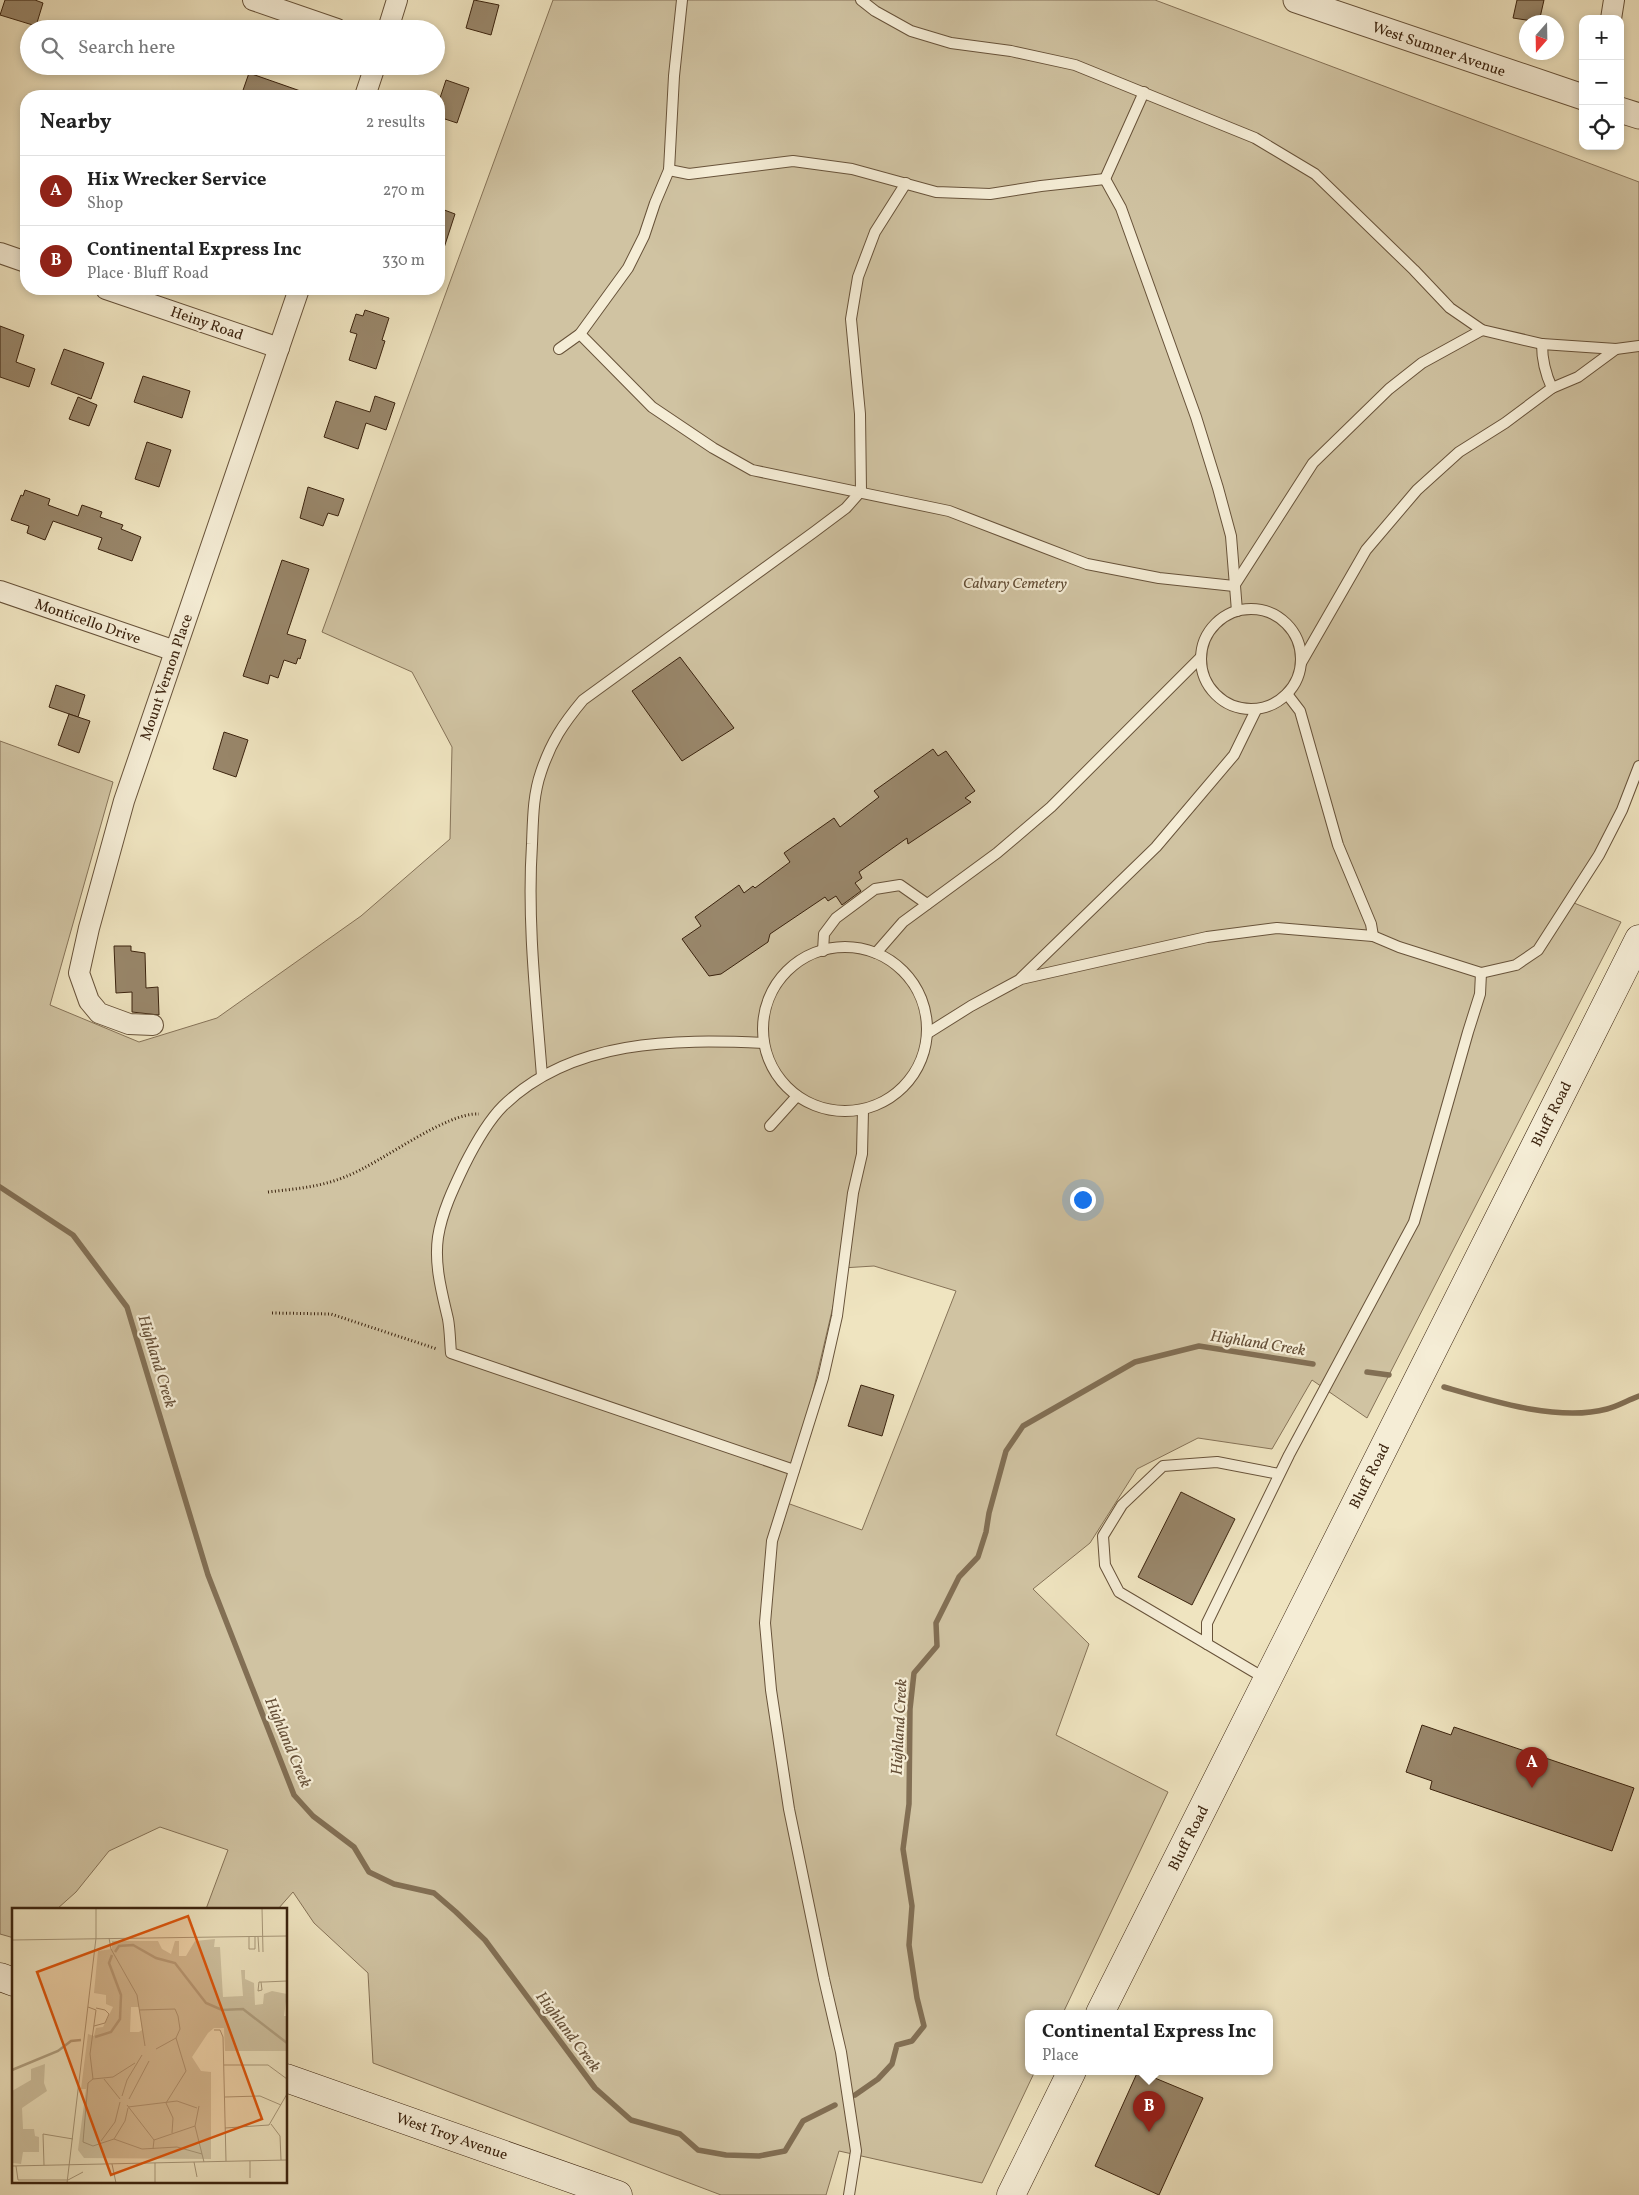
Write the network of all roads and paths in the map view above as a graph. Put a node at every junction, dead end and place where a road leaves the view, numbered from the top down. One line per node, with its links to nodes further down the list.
1 (253, 0): 8 (street)
2 (398, 0): 9 (street)
3 (682, 0): 16 (lane)
4 (861, 0): 12 (lane)
5 (1296, 0): 13 (street, West Sumner Avenue)
6 (1614, 0): 7 (street)
7 (1612, 15)
8 (311, 20)
9 (391, 20)
10 (372, 75): 11 (street)
11 (367, 90)
12 (1144, 92): 17 (lane); 23 (lane)
13 (1579, 96)
14 (1624, 111): 15 (street)
15 (1639, 116)
16 (669, 170): 18 (lane); 24 (lane)
17 (1106, 180): 18 (lane); 32 (lane)
18 (906, 183): 31 (lane)
19 (0, 253): 20 (street)
20 (20, 260)
21 (124, 295): 27 (street, Heiny Road)
22 (297, 295): 27 (street, Mount Vernon Place)
23 (1482, 330): 25 (lane); 32 (lane)
24 (580, 334): 28 (lane); 31 (lane)
25 (1542, 344): 29 (lane); 30 (lane)
26 (1639, 346): 29 (lane)
27 (279, 348): 35 (street, Mount Vernon Place)
28 (560, 349)
29 (1616, 349): 30 (lane)
30 (1552, 388): 37 (lane)
31 (861, 491): 32 (lane); 51 (lane)
32 (1234, 586): 34 (lane)
33 (0, 590): 35 (street, Monticello Drive)
34 (1237, 611): 36 (lane); 37 (lane)
35 (175, 651): 48 (street, Mount Vernon Place)
36 (1201, 657): 39 (lane); 41 (lane)
37 (1301, 663): 38 (lane)
38 (1287, 694): 39 (lane); 42 (lane)
39 (1256, 710): 47 (lane)
40 (1639, 766): 46 (lane)
41 (927, 904): 44 (lane); 45 (lane)
42 (1373, 936): 46 (lane); 47 (lane)
43 (1639, 939): 62 (main road, Bluff Road)
44 (823, 950): 45 (lane); 50 (lane)
45 (876, 953): 49 (lane)
46 (1481, 973): 60 (lane)
47 (1021, 979): 49 (lane)
48 (153, 1025)
49 (928, 1033): 53 (lane)
50 (764, 1044): 51 (lane); 52 (lane)
51 (542, 1076): 54 (lane)
52 (797, 1096): 53 (lane); 55 (lane)
53 (863, 1110): 59 (lane)
54 (491, 1123): 56 (path); 58 (lane)
55 (770, 1126)
56 (268, 1192)
57 (272, 1313): 58 (path)
58 (451, 1353): 59 (lane)
59 (794, 1470): 69 (lane)
60 (1279, 1474): 61 (lane); 61 (lane)
61 (1207, 1644): 62 (lane)
62 (1267, 1680): 65 (main road, Bluff Road)
63 (0, 1977): 64 (main road)
64 (12, 1981)
65 (1102, 2010)
66 (1070, 2075): 70 (main road)
67 (288, 2079): 68 (main road, West Troy Avenue)
68 (618, 2195)
69 (849, 2195)
70 (1011, 2195)

